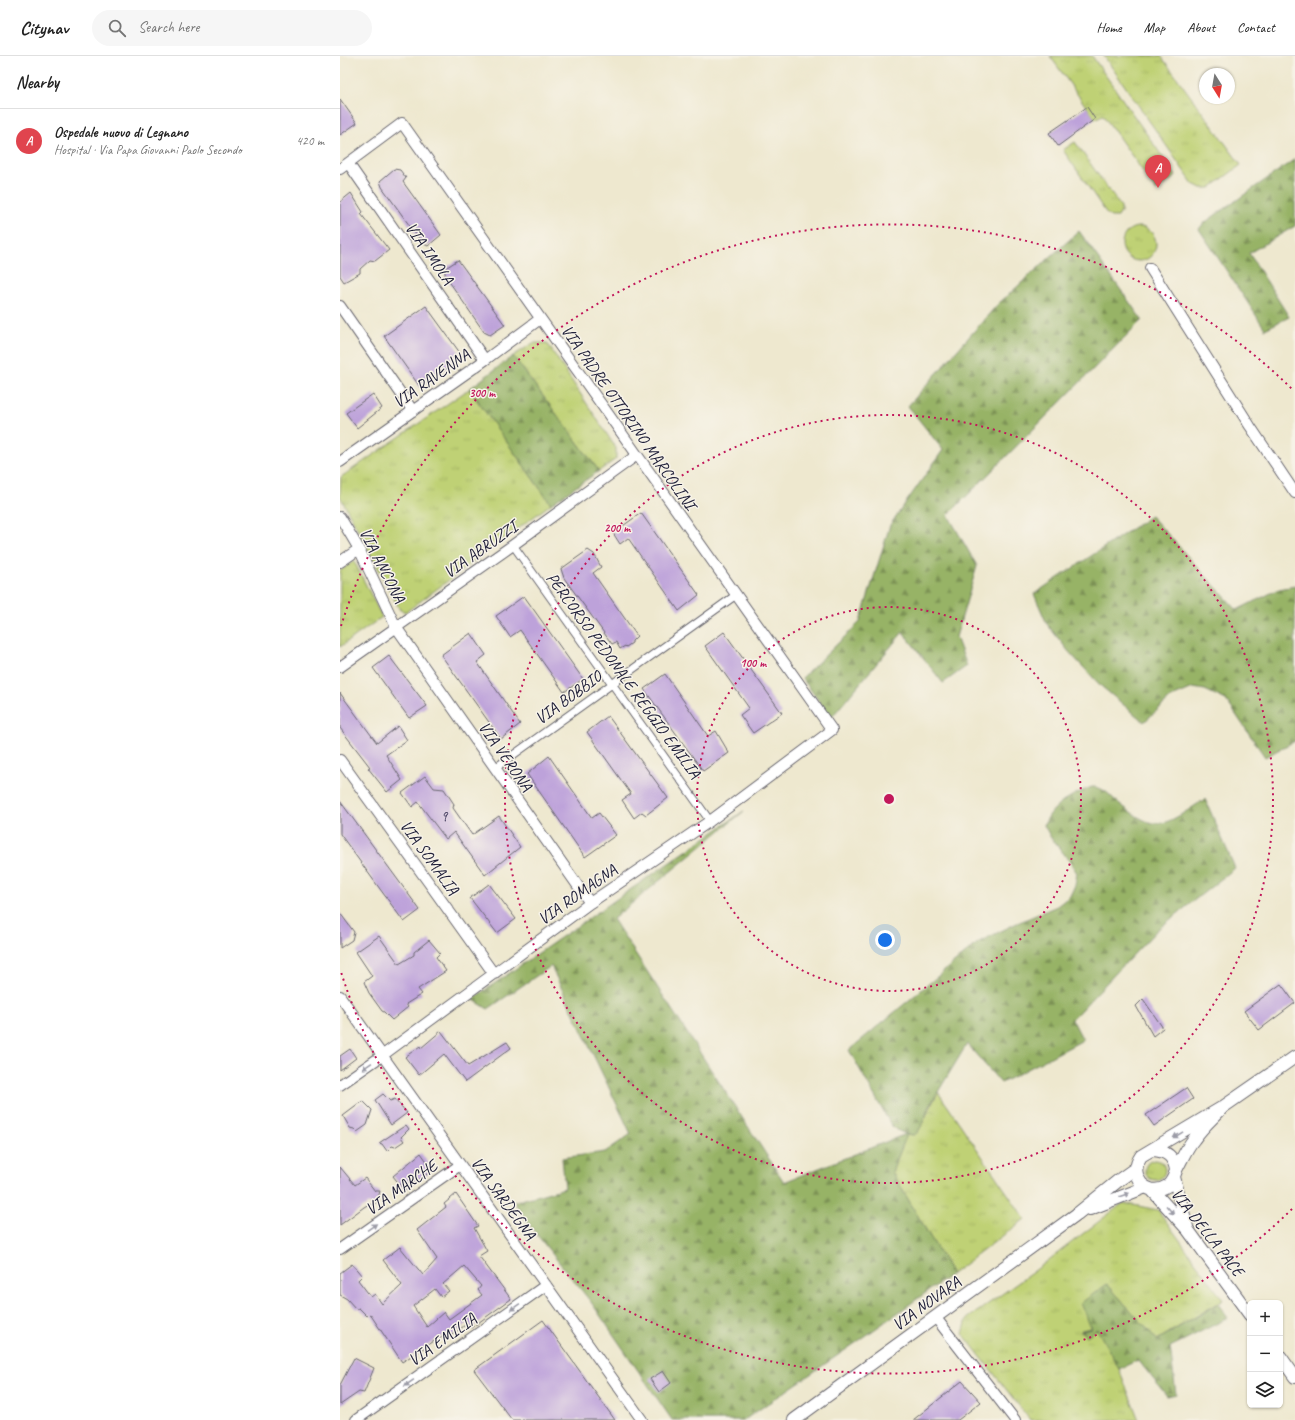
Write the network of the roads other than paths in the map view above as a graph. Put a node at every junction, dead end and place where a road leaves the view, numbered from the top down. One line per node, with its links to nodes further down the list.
1 (344, 166): 4 (street, VIA PADRE OTTORINO MARCOLINI); 5 (street, VIA IMOLA)
2 (1150, 268): 9 (street)
3 (340, 306): 6 (street)
4 (540, 319): 5 (street, VIA RAVENNA); 7 (street, VIA PADRE OTTORINO MARCOLINI)
5 (485, 360): 6 (street, VIA RAVENNA)
6 (413, 411): 8 (street, VIA RAVENNA)
7 (637, 455): 11 (street, VIA ABRUZZI); 14 (street, VIA PADRE OTTORINO MARCOLINI)
8 (340, 462)
9 (1295, 493)
10 (340, 517): 12 (street, VIA ANCONA)
11 (513, 545): 15 (street, VIA ABRUZZI); 17 (street, PERCORSO PEDONALE REGGIO EMILIA)
12 (358, 549): 13 (street); 15 (street, VIA ANCONA)
13 (340, 562)
14 (736, 595): 17 (street, VIA BOBBIO); 18 (street, VIA PADRE OTTORINO MARCOLINI)
15 (396, 627): 16 (street, VIA ABRUZZI); 20 (street, VIA VERONA)
16 (340, 667)
17 (612, 684): 20 (street, VIA BOBBIO); 21 (street, PERCORSO PEDONALE REGGIO EMILIA)
18 (832, 730): 21 (street, VIA ROMAGNA)
19 (340, 760): 23 (street, VIA SOMALIA)
20 (495, 768): 22 (street, VIA VERONA)
21 (710, 821): 22 (street, VIA ROMAGNA)
22 (590, 903): 23 (street, VIA ROMAGNA)
23 (494, 974): 25 (street, VIA ROMAGNA)
24 (340, 996): 25 (street, VIA SARDEGNA)
25 (383, 1055): 27 (street, VIA ROMAGNA, one-way to 27); 30 (street, VIA SARDEGNA)
26 (1295, 1057): 28 (street, VIA NOVARA)
27 (340, 1085)
28 (1223, 1107): 29 (street, VIA NOVARA, one-way to 29); 32 (street, VIA NOVARA)
29 (1153, 1150): 31 (street, VIA NOVARA); 32 (street)
30 (460, 1165): 36 (street, VIA MARCHE, one-way to 30); 37 (street, VIA SARDEGNA)
31 (1136, 1168): 33 (street); 34 (street, VIA NOVARA)
32 (1175, 1174): 33 (street, VIA NOVARA); 35 (street)
33 (1149, 1188): 34 (street, VIA NOVARA, one-way to 33); 35 (street, VIA DELLA PACE, one-way to 35)
34 (1077, 1214): 39 (street, VIA NOVARA)
35 (1188, 1230): 38 (street, VIA DELLA PACE)
36 (340, 1249)
37 (546, 1285): 42 (street, VIA EMILIA, one-way to 42); 43 (street, VIA SARDEGNA)
38 (1247, 1311)
39 (936, 1318): 44 (street, VIA NOVARA); 45 (street)
40 (1283, 1360): 41 (street)
41 (1295, 1377)
42 (356, 1420)
43 (642, 1420)
44 (794, 1420)
45 (1015, 1420)

